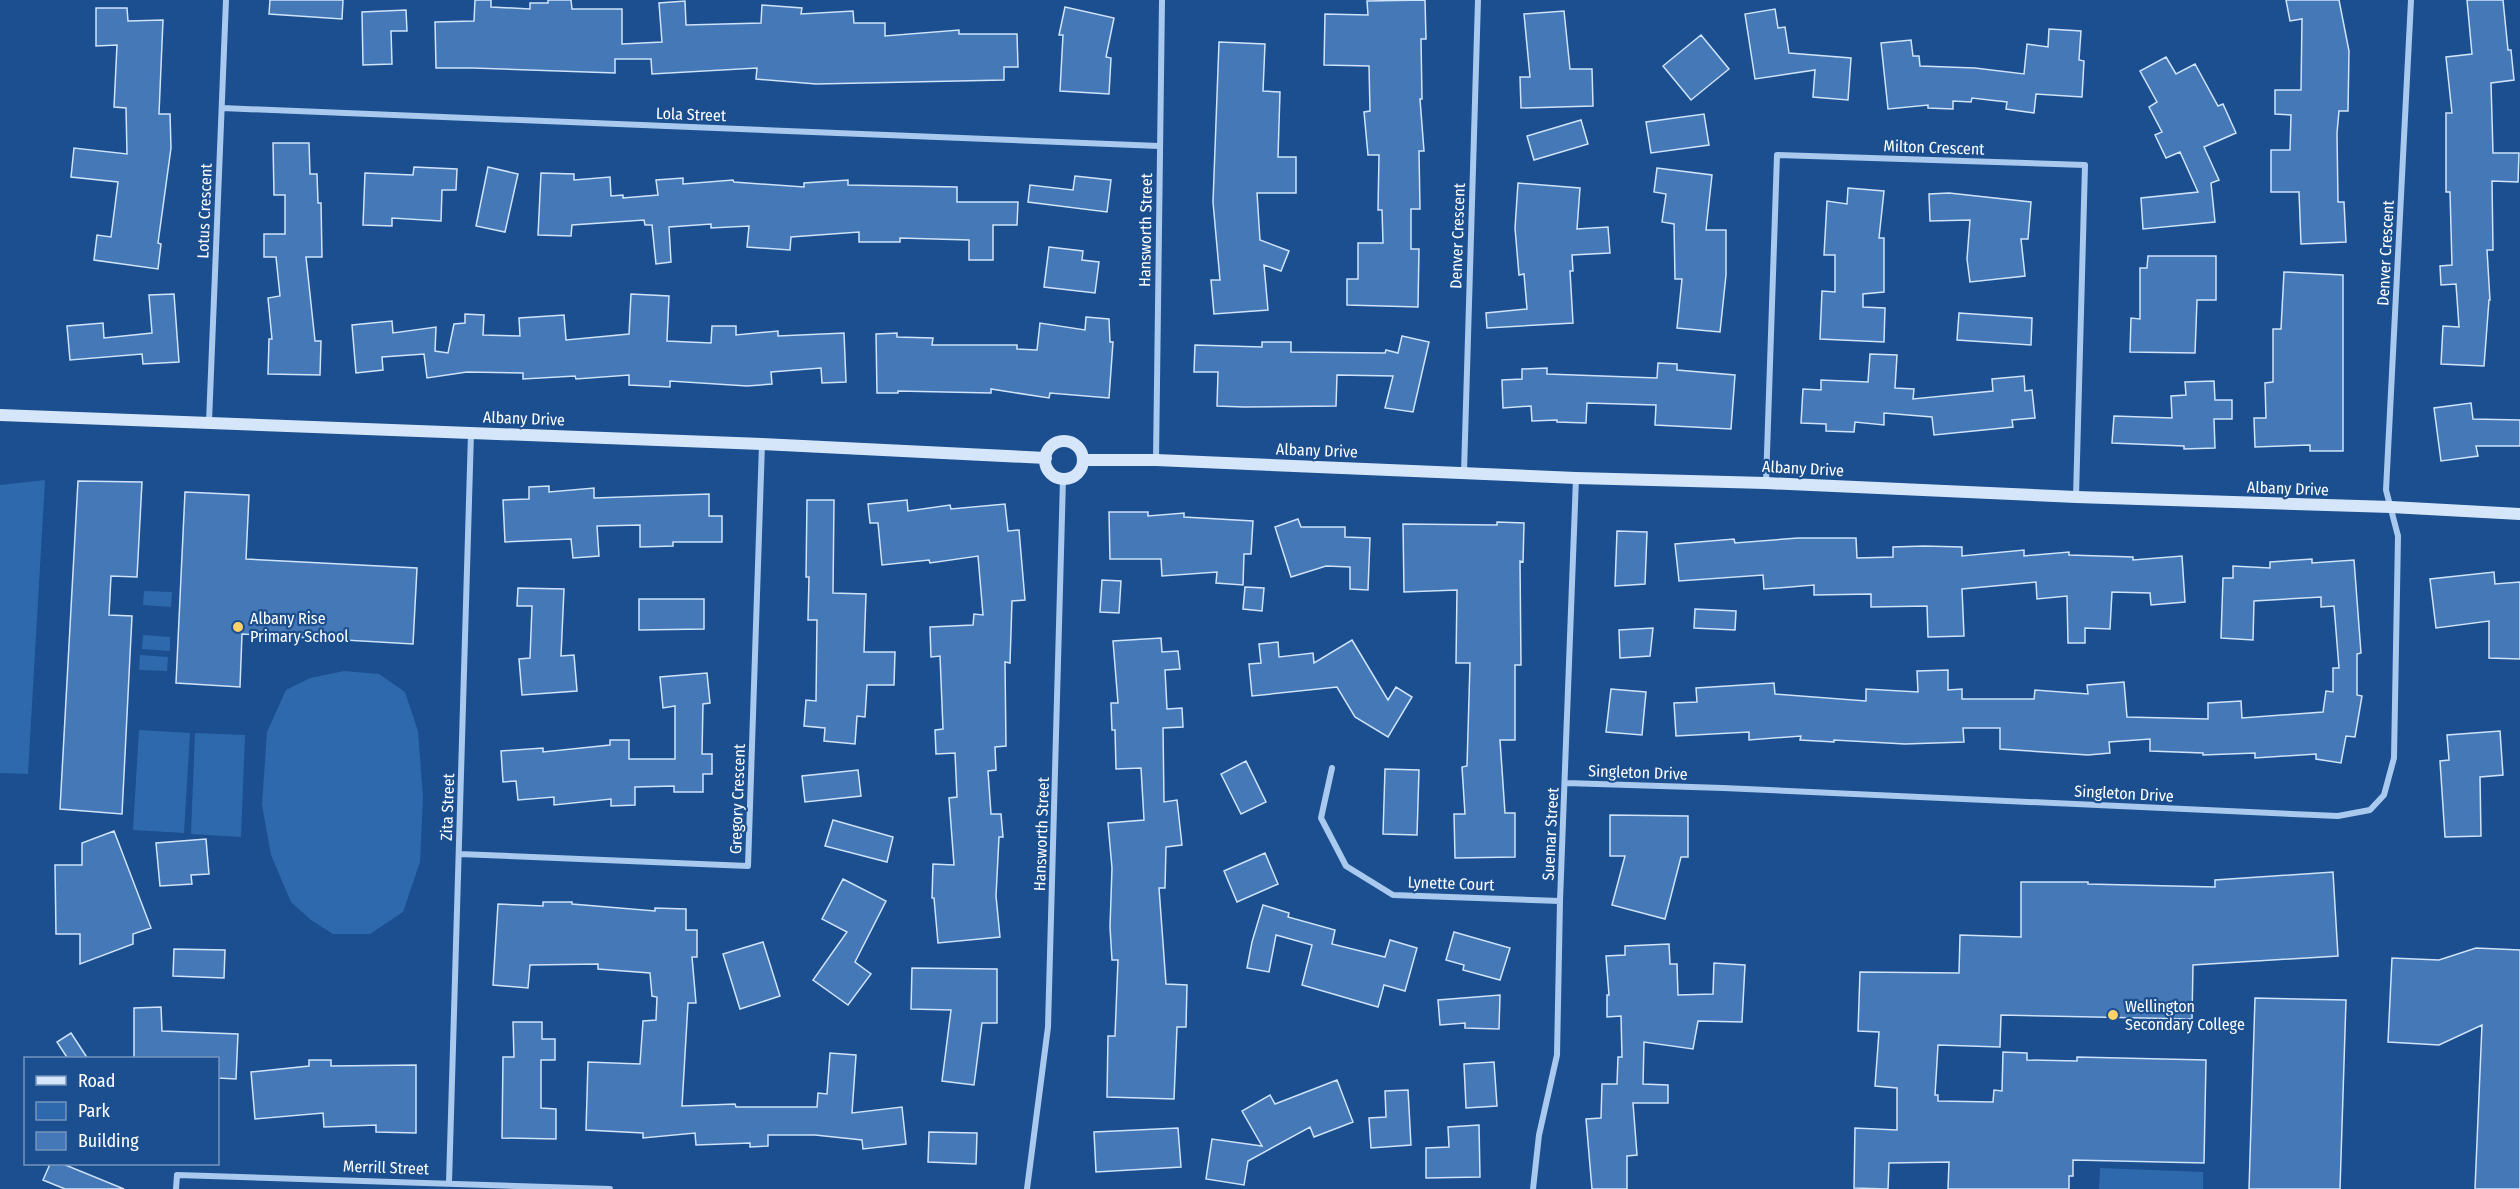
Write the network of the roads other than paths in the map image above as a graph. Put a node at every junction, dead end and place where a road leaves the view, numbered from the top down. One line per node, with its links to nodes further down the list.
1 (226, 0): 5 (street, Lotus Crescent)
2 (1162, 0): 6 (street, Hansworth Street)
3 (1478, 0): 14 (street, Denver Crescent)
4 (2411, 0): 19 (street, Denver Crescent)
5 (222, 108): 6 (street, Lola Street); 8 (street, Lotus Crescent)
6 (1159, 146): 13 (street, Hansworth Street)
7 (0, 415): 8 (street, Albany Drive)
8 (209, 422): 9 (street, Albany Drive)
9 (471, 433): 10 (street, Albany Drive); 23 (street, Zita Street)
10 (762, 444): 11 (street, Albany Drive); 23 (street, Gregory Crescent)
11 (1046, 458): 12 (street); 16 (street)
12 (1084, 460): 13 (street, Albany Drive); 16 (street)
13 (1156, 460): 14 (street, Albany Drive)
14 (1464, 472): 15 (street, Albany Drive)
15 (1576, 478): 17 (street, Albany Drive); 22 (street, Suemar Street)
16 (1063, 479): 28 (street, Hansworth Street)
17 (1766, 483): 18 (street, Albany Drive); 18 (street, Milton Crescent)
18 (2076, 497): 19 (street, Albany Drive)
19 (2391, 507): 20 (street, Albany Drive); 22 (street, Singleton Drive)
20 (2520, 514)
21 (1332, 768): 24 (street, Lynette Court)
22 (1566, 783): 24 (street, Suemar Street)
23 (459, 854): 25 (street, Zita Street)
24 (1560, 901): 29 (street, Suemar Street)
25 (449, 1183): 26 (street, Merrill Street); 27 (street, Merrill Street)
26 (176, 1189)
27 (610, 1189)
28 (1027, 1189)
29 (1533, 1189)

